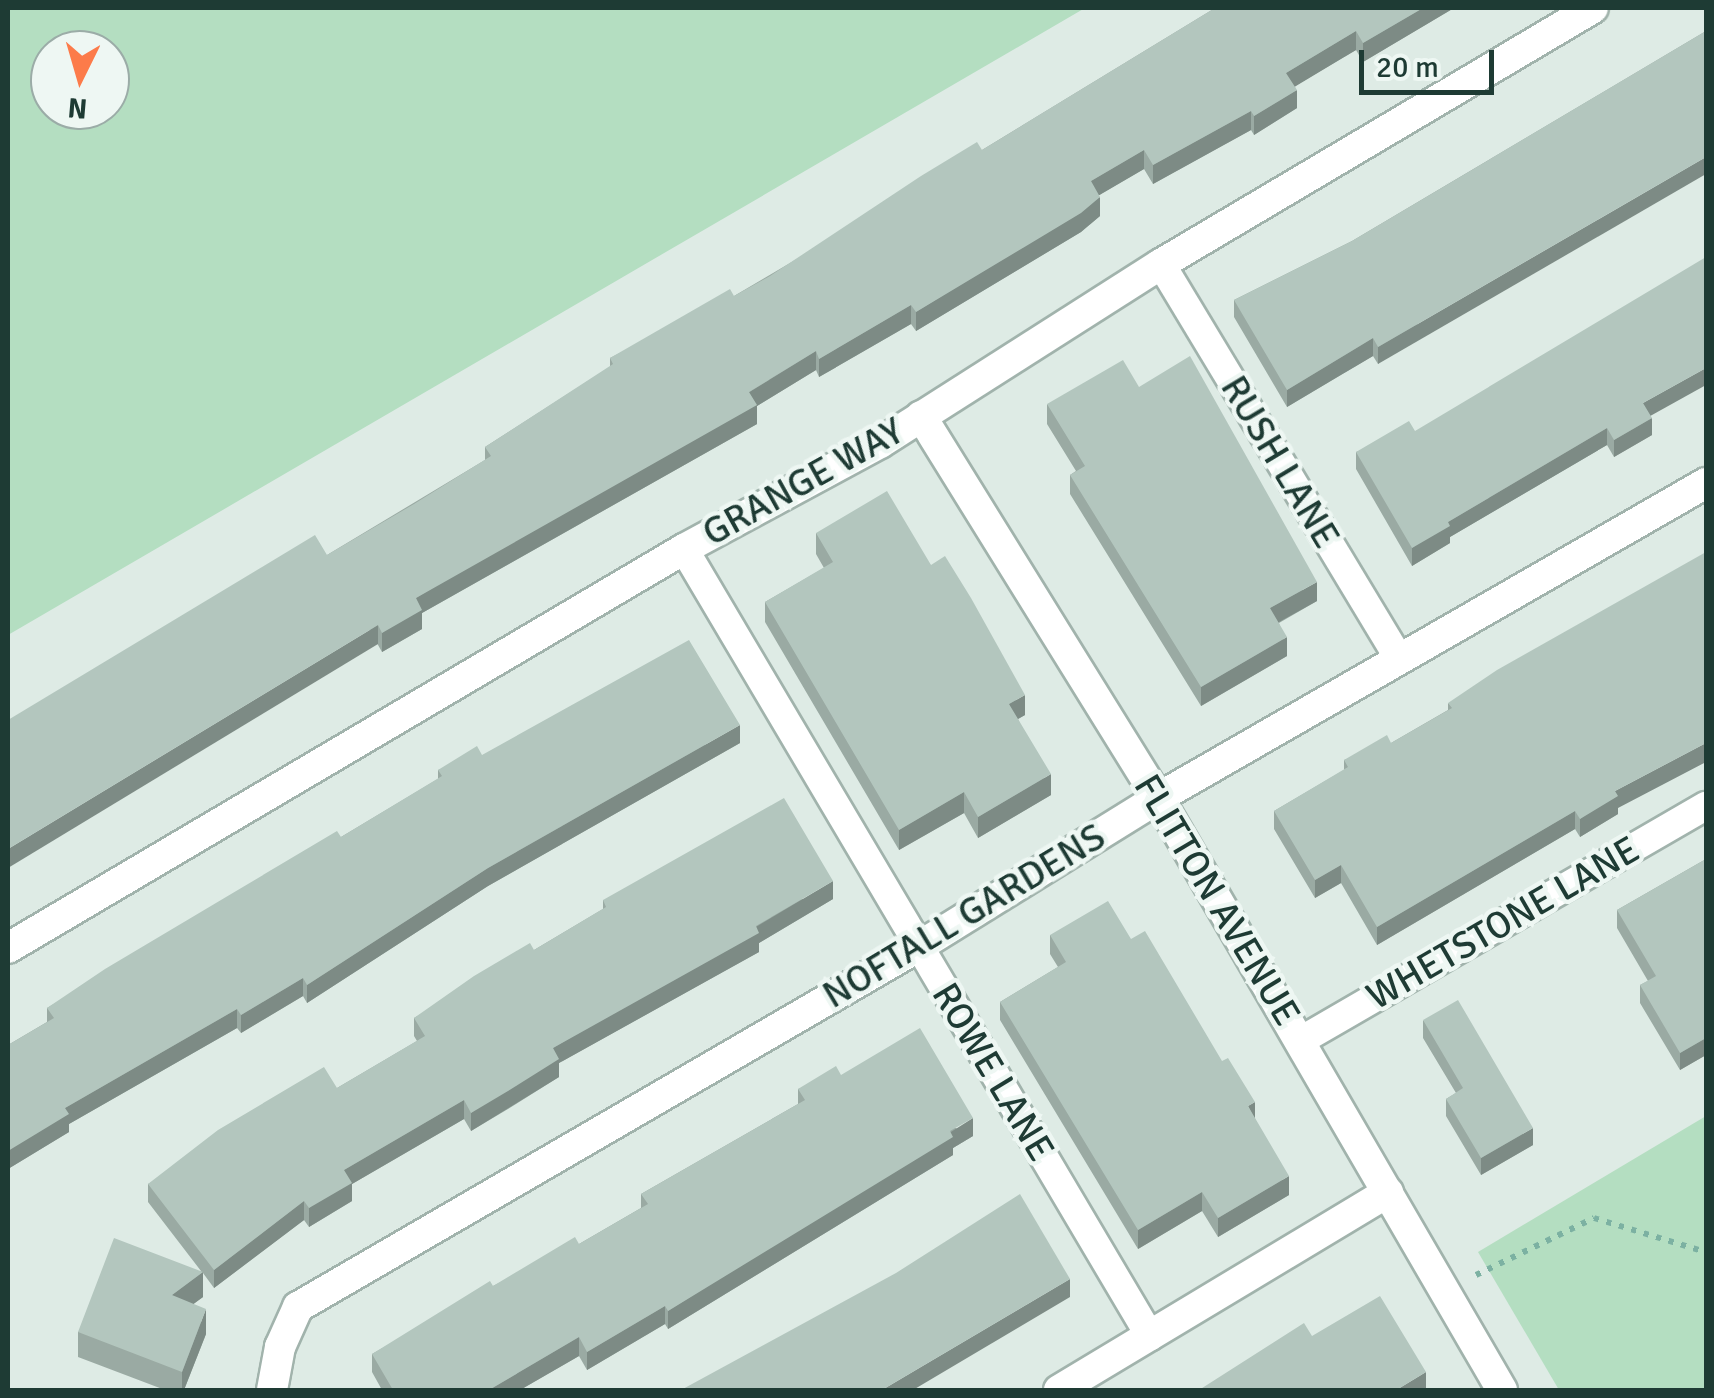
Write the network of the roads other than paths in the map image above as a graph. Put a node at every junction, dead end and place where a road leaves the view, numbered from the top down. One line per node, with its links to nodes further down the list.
1 (1594, 8): 2 (street, GRANGE WAY)
2 (1161, 264): 3 (street, GRANGE WAY); 6 (lane, RUSH LANE)
3 (921, 416): 5 (street, GRANGE WAY); 7 (street, FLITTON AVENUE)
4 (1706, 483): 6 (street, NOFTALL GARDENS)
5 (684, 549): 9 (lane, ROWE LANE); 10 (street, GRANGE WAY)
6 (1399, 660): 7 (street, NOFTALL GARDENS)
7 (1158, 798): 9 (street, NOFTALL GARDENS); 11 (street, FLITTON AVENUE)
8 (1706, 806): 11 (lane, WHETSTONE LANE)
9 (918, 947): 13 (lane, ROWE LANE); 14 (street, NOFTALL GARDENS)
10 (8, 948)
11 (1300, 1041): 12 (street, FLITTON AVENUE)
12 (1388, 1192): 13 (street); 16 (street, FLITTON AVENUE)
13 (1150, 1336): 15 (street)
14 (272, 1390)
15 (1060, 1390)
16 (1502, 1390)

